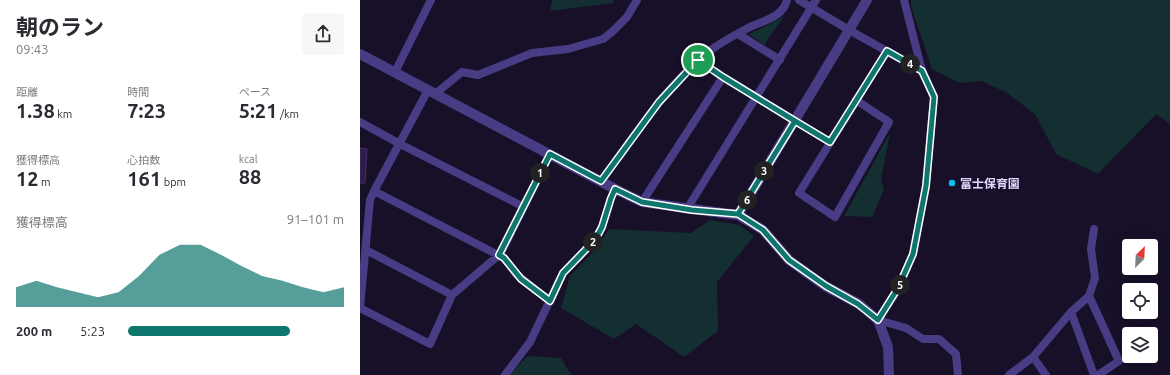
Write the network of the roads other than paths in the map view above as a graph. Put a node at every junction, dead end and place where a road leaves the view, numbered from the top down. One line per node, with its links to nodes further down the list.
1 (431, 0): 15 (street)
2 (637, 0): 17 (street)
3 (787, 0): 9 (street)
4 (800, 0): 7 (street)
5 (867, 0): 8 (street)
6 (904, 0): 14 (street)
7 (814, 4): 8 (street); 13 (street)
8 (849, 30): 10 (street); 20 (street)
9 (738, 34): 12 (street); 13 (street)
10 (887, 51): 14 (street); 19 (street)
11 (360, 54): 15 (street)
12 (698, 60): 16 (street); 25 (street)
13 (780, 60): 18 (street)
14 (922, 71): 40 (street)
15 (395, 72): 17 (street)
16 (723, 77): 18 (street); 28 (street)
17 (432, 92): 23 (street); 24 (street)
18 (756, 98): 20 (street); 30 (street)
19 (856, 100): 22 (street); 22 (street)
20 (795, 121): 22 (street); 31 (street)
21 (360, 122): 23 (street)
22 (830, 142)
23 (400, 144): 27 (street); 29 (street)
24 (550, 154): 25 (street); 29 (street)
25 (601, 181): 26 (street)
26 (615, 189): 28 (street); 37 (street)
27 (374, 191): 33 (street); 34 (street)
28 (642, 202): 30 (street)
29 (524, 207): 34 (street)
30 (687, 209): 31 (street)
31 (738, 214): 40 (street)
32 (1094, 229): 36 (street)
33 (366, 250): 35 (street); 38 (street)
34 (499, 255): 35 (street); 37 (street)
35 (452, 295): 38 (street)
36 (1089, 296): 39 (street); 48 (street)
37 (550, 301): 42 (street)
38 (360, 308)
39 (1071, 312): 41 (street); 47 (street)
40 (878, 320): 43 (street); 44 (street)
41 (1033, 357): 45 (street); 46 (street)
42 (505, 375)
43 (889, 375)
44 (958, 375)
45 (1009, 375)
46 (1046, 375)
47 (1094, 375)
48 (1098, 375)

